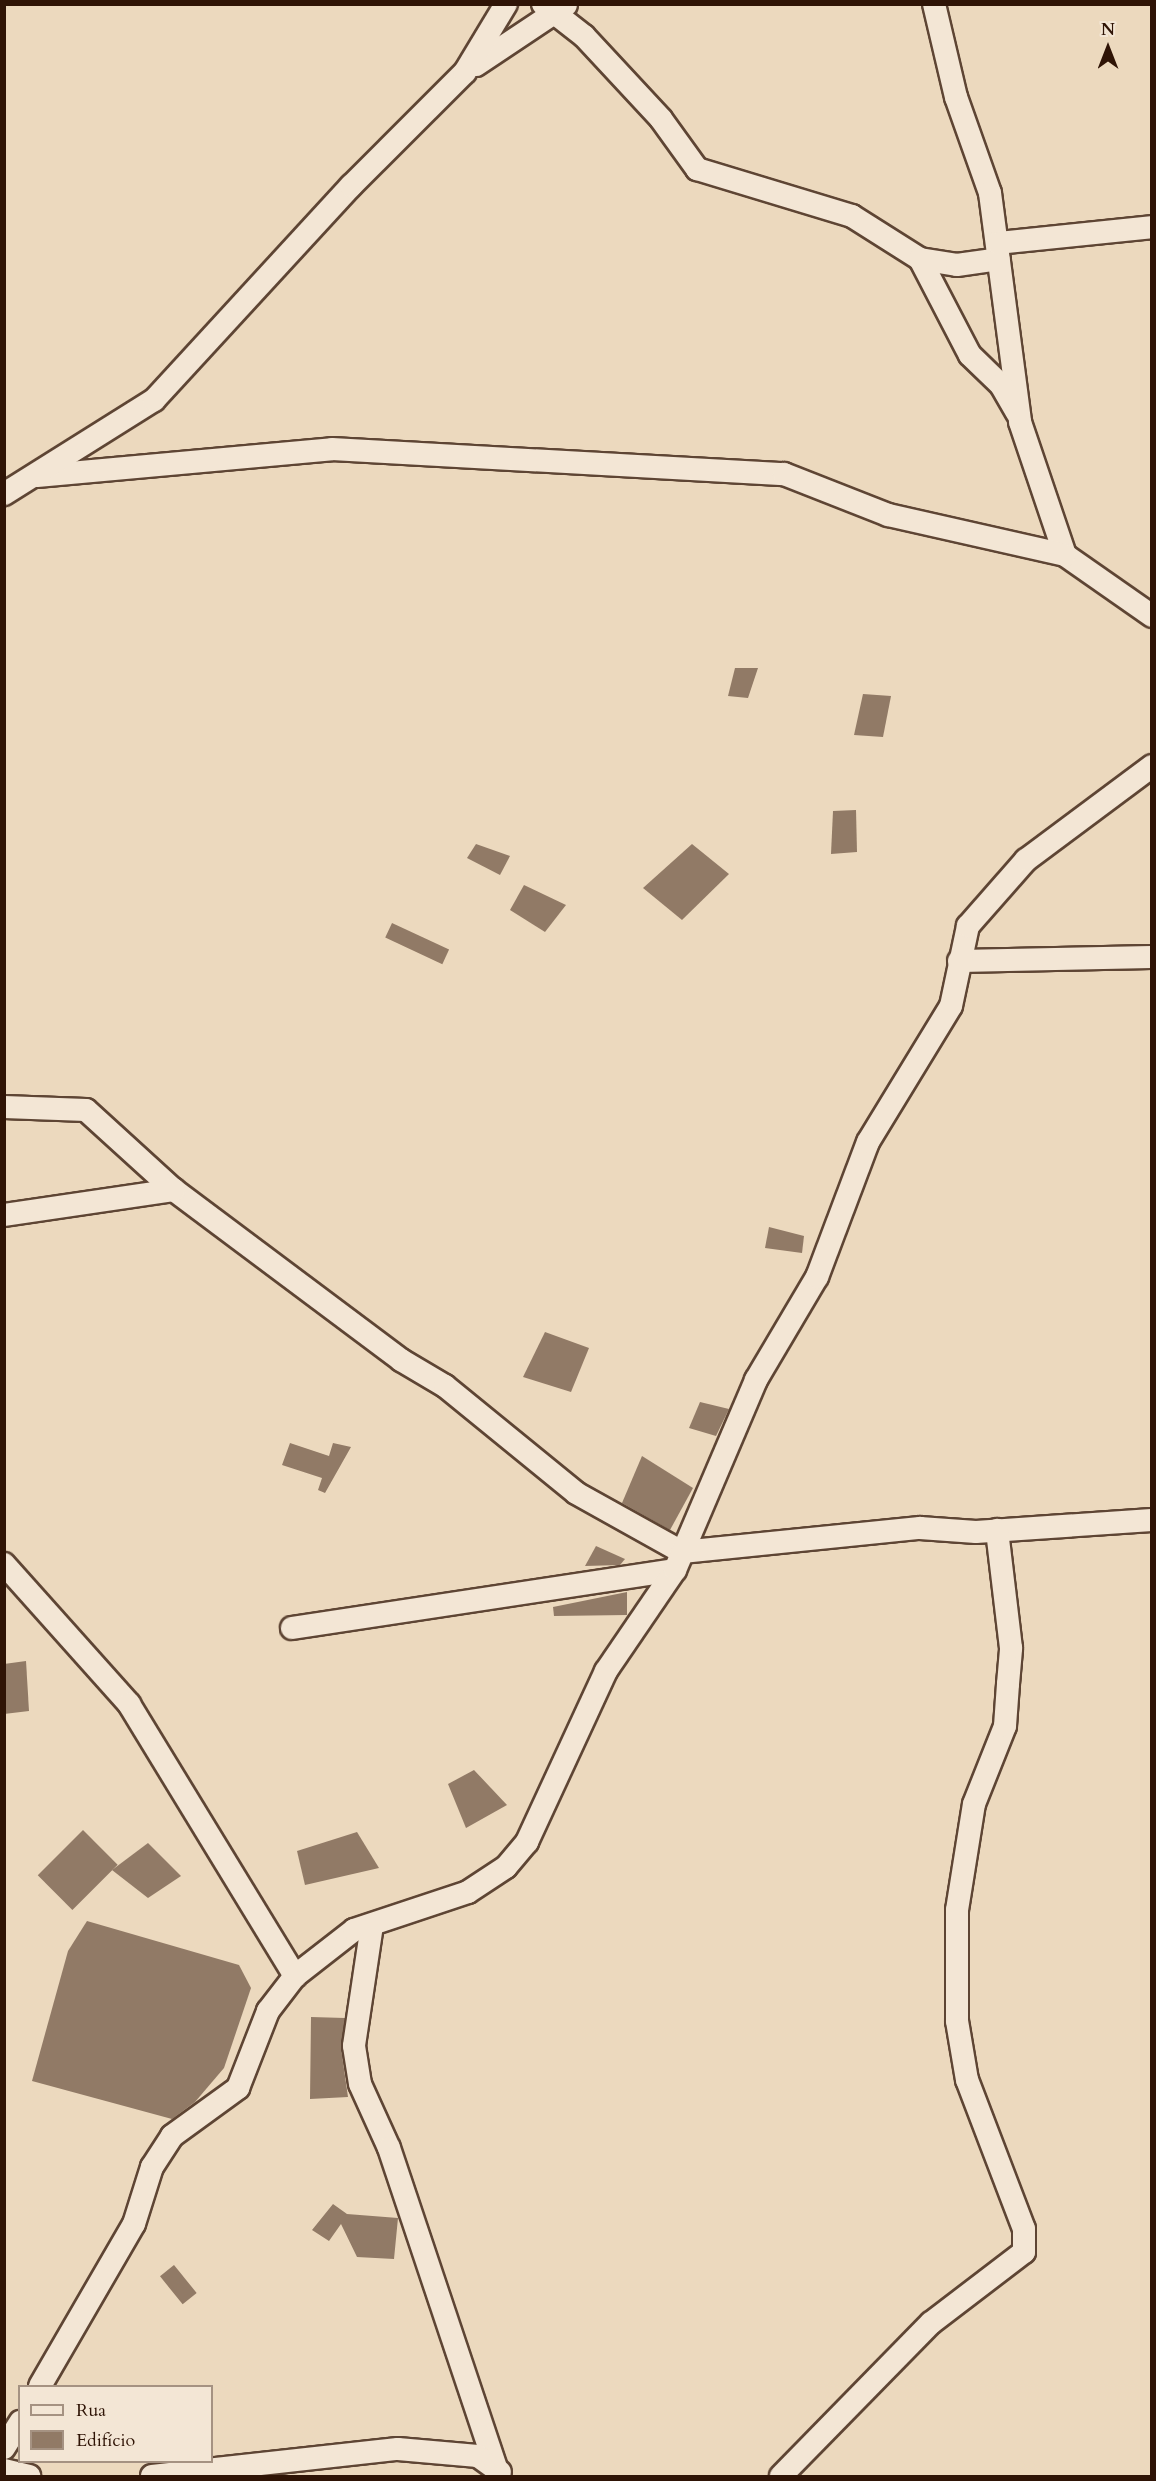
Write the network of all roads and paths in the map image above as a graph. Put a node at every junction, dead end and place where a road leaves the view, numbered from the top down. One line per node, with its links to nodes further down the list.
1 (506, 4): 4 (street)
2 (934, 4): 6 (street)
3 (555, 7): 4 (street); 7 (street)
4 (465, 72): 9 (street)
5 (1152, 227): 6 (street)
6 (999, 251): 7 (street); 8 (street)
7 (920, 259): 8 (street)
8 (1020, 422): 11 (street)
9 (37, 476): 10 (street); 11 (street)
10 (4, 494)
11 (1065, 555): 12 (street)
12 (1152, 616)
13 (1152, 766): 15 (street)
14 (1152, 957): 15 (street)
15 (959, 961): 21 (street)
16 (4, 1107): 17 (street)
17 (174, 1190): 18 (street); 21 (street)
18 (4, 1215)
19 (1152, 1520): 20 (street)
20 (997, 1530): 21 (street); 33 (street)
21 (679, 1561): 23 (street); 24 (street)
22 (4, 1564): 25 (street)
23 (292, 1628)
24 (372, 1924): 25 (street); 30 (street)
25 (295, 1976): 26 (street)
26 (41, 2385)
27 (18, 2425): 28 (street)
28 (4, 2448)
29 (4, 2470): 31 (street)
30 (500, 2472): 32 (street)
31 (29, 2476)
32 (152, 2476)
33 (781, 2476)

